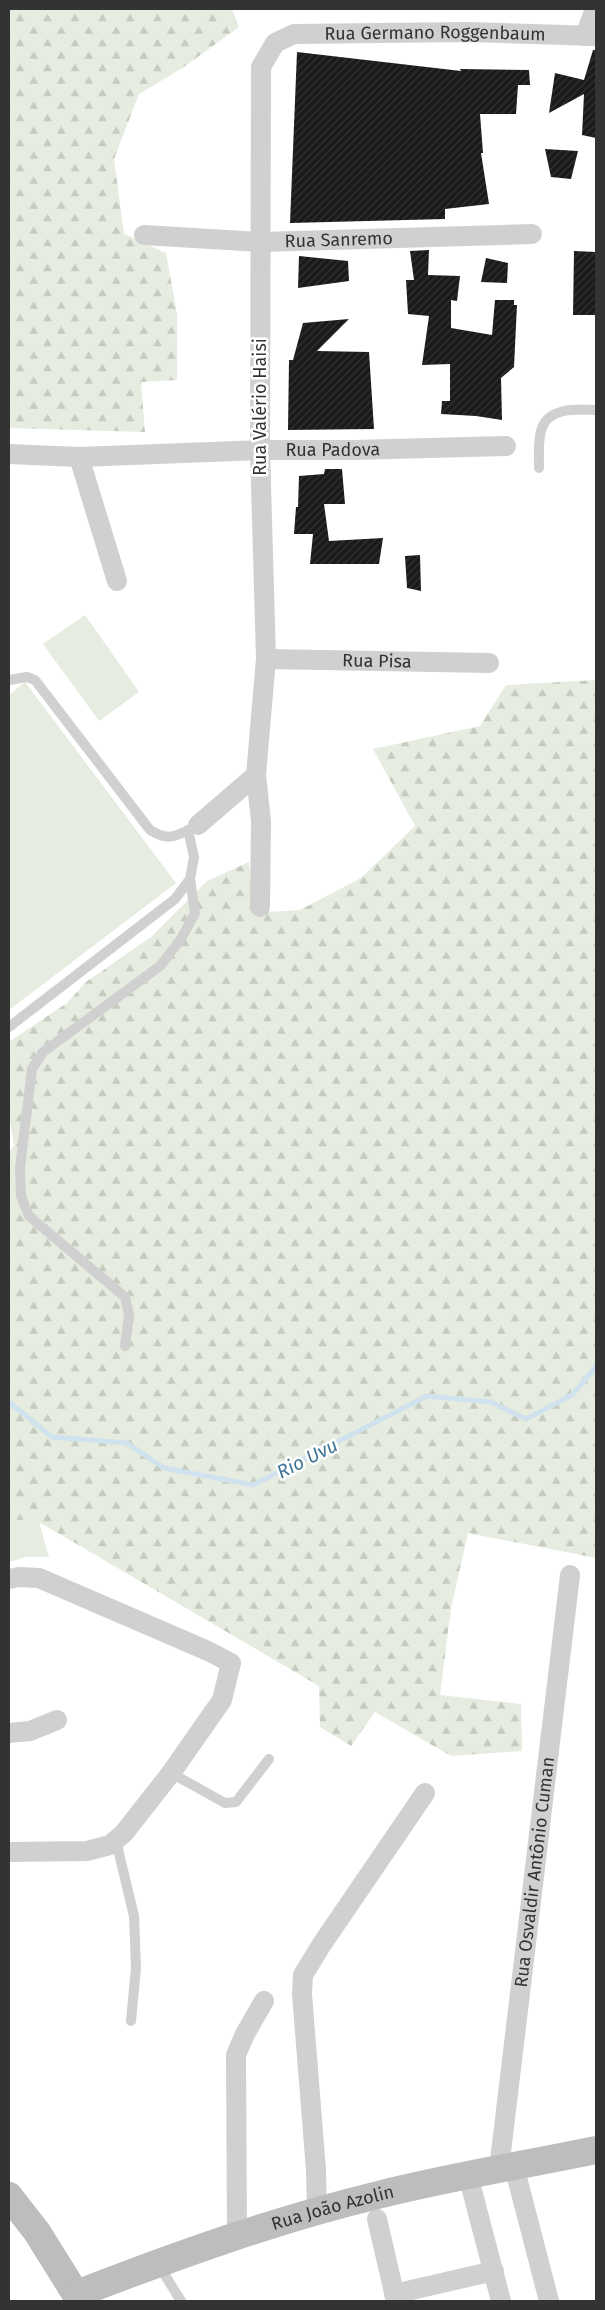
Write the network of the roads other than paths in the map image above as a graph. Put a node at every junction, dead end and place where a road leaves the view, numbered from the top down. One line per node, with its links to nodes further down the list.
1 (595, 9): 2 (street)
2 (591, 36): 3 (street, Rua Germano Roggenbaum)
3 (275, 43): 6 (street, Rua Valério Haisi)
4 (532, 234): 6 (street, Rua Sanremo)
5 (144, 235): 6 (street, Rua Sanremo)
6 (260, 242): 9 (street, Rua Valério Haisi)
7 (596, 410): 12 (lane)
8 (506, 446): 9 (street, Rua Padova)
9 (260, 450): 11 (street, Rua Padova); 14 (street, Rua Valério Haisi)
10 (9, 454): 11 (street, Rua Padova)
11 (79, 457): 13 (street)
12 (539, 468)
13 (117, 581)
14 (266, 659): 15 (street, Rua Pisa); 17 (street, Rua Valério Haisi)
15 (489, 663)
16 (9, 680): 18 (lane)
17 (256, 775): 18 (street); 20 (street, Rua Valério Haisi)
18 (193, 828): 19 (lane)
19 (190, 879): 21 (lane); 22 (lane)
20 (260, 907)
21 (9, 1026)
22 (125, 1346)
23 (570, 1575): 35 (street, Rua Osvaldir Antônio Cuman)
24 (9, 1579): 28 (street)
25 (57, 1720): 26 (street)
26 (9, 1733)
27 (269, 1759): 28 (lane)
28 (171, 1773): 30 (street)
29 (425, 1793): 38 (street)
30 (116, 1840): 31 (street); 33 (lane)
31 (9, 1852)
32 (264, 2001): 40 (street)
33 (131, 2021)
34 (596, 2150): 35 (street, Rua João Azolin)
35 (506, 2168): 36 (street, Rua João Azolin); 47 (street)
36 (468, 2175): 38 (street, Rua João Azolin); 42 (street)
37 (9, 2196): 43 (street)
38 (318, 2212): 40 (street, Rua João Azolin)
39 (377, 2219): 44 (street)
40 (237, 2236): 41 (street, Rua João Azolin)
41 (157, 2263): 43 (street, Rua João Azolin); 45 (lane)
42 (494, 2271): 44 (street); 46 (street)
43 (75, 2298)
44 (395, 2298)
45 (181, 2301)
46 (502, 2301)
47 (550, 2301)

